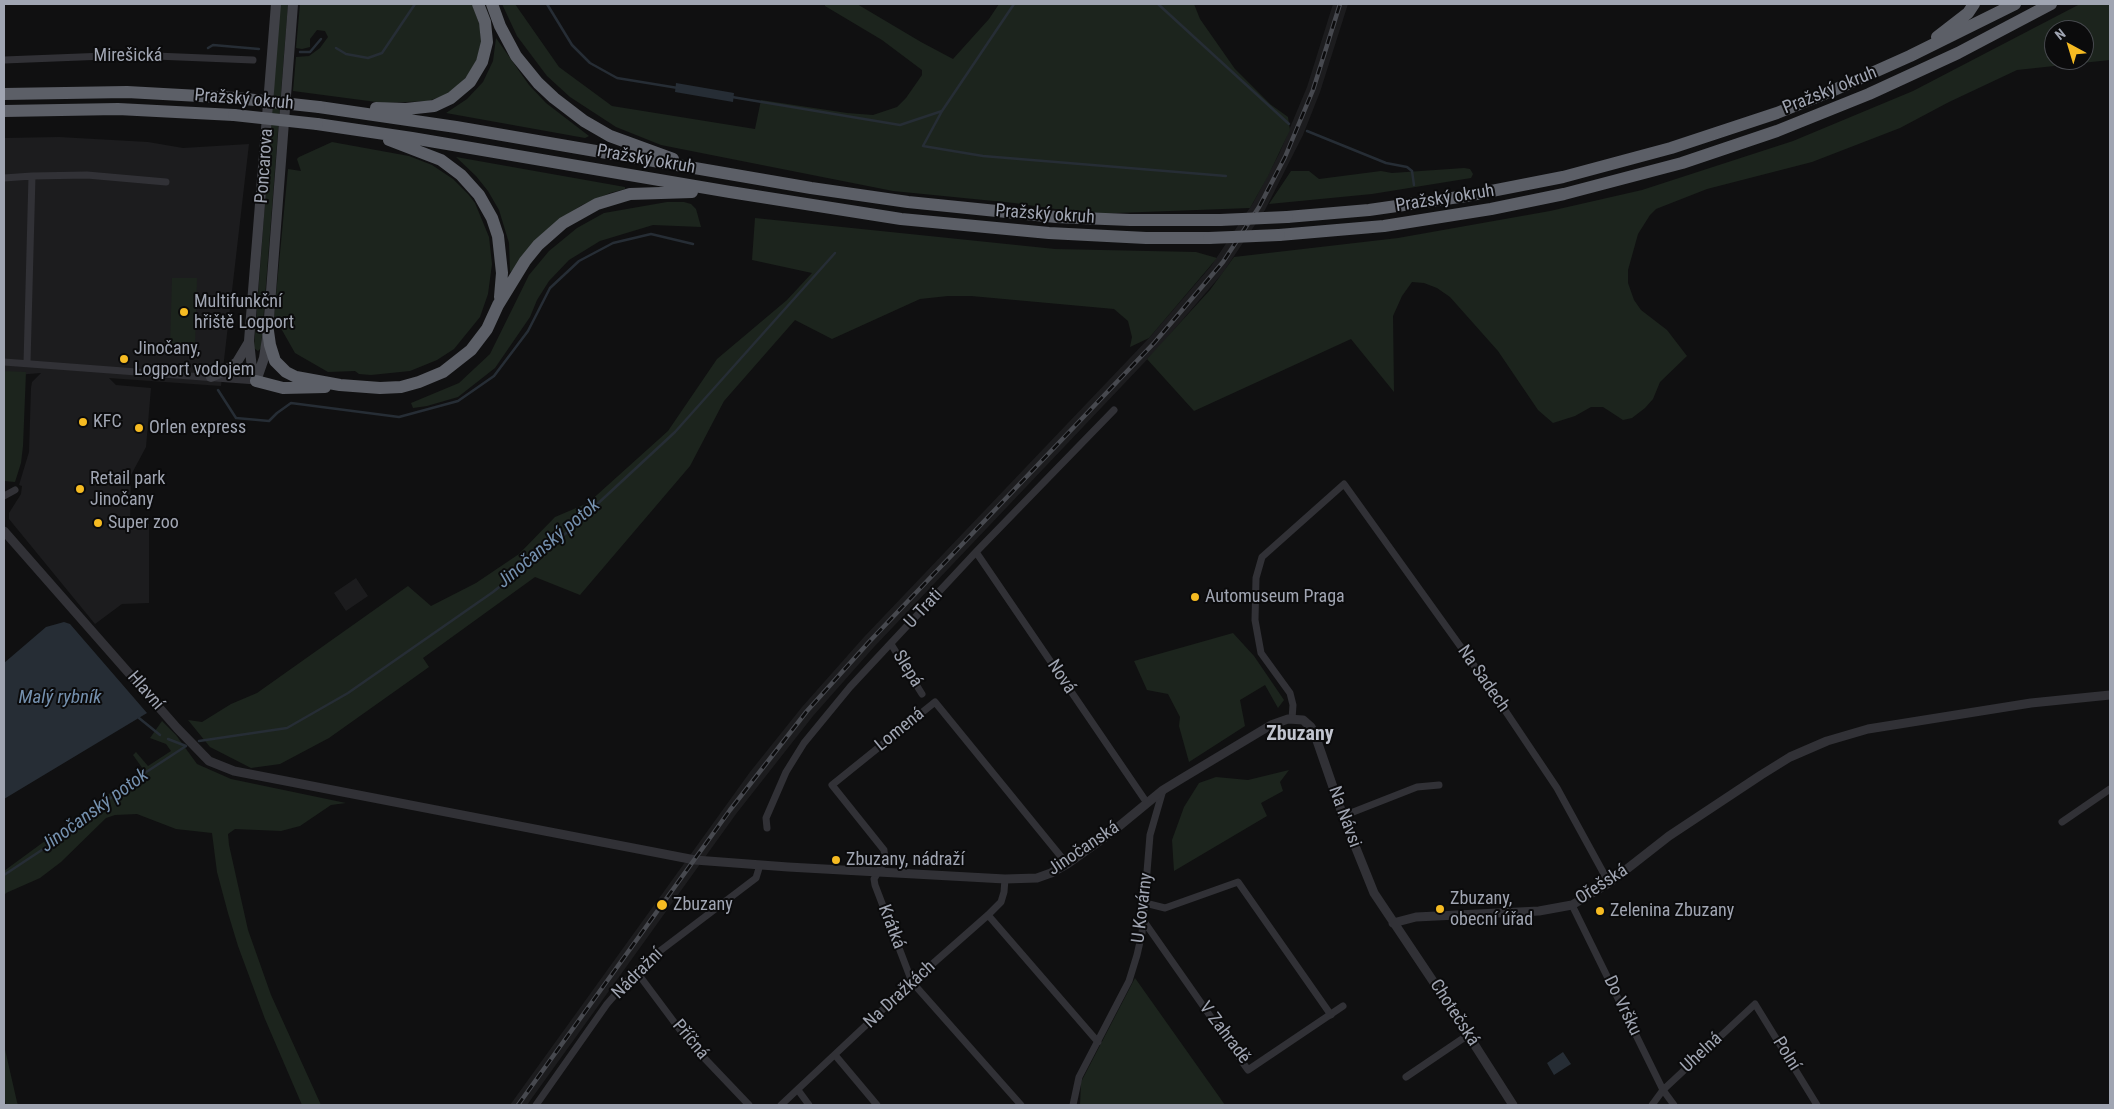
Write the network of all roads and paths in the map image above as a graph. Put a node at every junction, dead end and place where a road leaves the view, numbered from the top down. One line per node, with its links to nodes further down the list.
1 (276, 4): 22 (main road, Poncarova)
2 (294, 4): 21 (main road, Poncarova)
3 (478, 4): 12 (highway)
4 (492, 4): 15 (highway)
5 (1974, 4): 8 (highway)
6 (2015, 4): 8 (highway, Pražský okruh)
7 (2052, 4): 19 (highway, Pražský okruh, bridge)
8 (1910, 56): 15 (highway, Pražský okruh, bridge)
9 (4, 60): 10 (street, Mirešická)
10 (253, 60)
11 (4, 94): 12 (highway, Pražský okruh, bridge)
12 (319, 107): 15 (highway, Pražský okruh)
13 (4, 111): 14 (highway, Pražský okruh, bridge)
14 (353, 129): 19 (highway, Pražský okruh); 20 (highway)
15 (714, 172)
16 (32, 176): 17 (street); 18 (street); 24 (street)
17 (4, 178)
18 (166, 182)
19 (730, 192): 20 (highway)
20 (498, 305): 28 (highway)
21 (268, 331): 26 (highway); 27 (main road, Poncarova)
22 (249, 341): 25 (main road); 27 (main road, Poncarova)
23 (4, 362): 24 (street)
24 (27, 363): 25 (street)
25 (211, 377): 27 (street)
26 (308, 380): 27 (highway); 28 (highway)
27 (256, 381): 28 (highway)
28 (340, 385)
29 (1114, 410): 33 (street, U Trati)
30 (15, 490): 31 (street)
31 (4, 496)
32 (4, 531): 45 (street, Hlavní)
33 (976, 552): 34 (street, U Trati); 41 (street, Nová)
34 (891, 644): 35 (street, Slepá); 44 (street, U Trati)
35 (922, 694)
36 (2110, 695): 50 (street, Ořešská)
37 (1292, 719): 40 (street, Jinočanská); 42 (street, Na Návsi); 50 (street, Na Sadech)
38 (1439, 785): 42 (street)
39 (2110, 788): 43 (street)
40 (1163, 790): 41 (street, Jinočanská); 51 (street, U Kovárny)
41 (1147, 803): 46 (street, Jinočanská)
42 (1343, 816): 55 (street, Na Návsi)
43 (2062, 822)
44 (767, 828)
45 (667, 854): 47 (street, Jinočanská)
46 (1067, 864): 48 (street, Lomená); 49 (street, Jinočanská)
47 (760, 865): 48 (street, Jinočanská); 56 (street, Nádražní)
48 (880, 872): 49 (street, Jinočanská); 57 (street, Krátká)
49 (1005, 878): 53 (street, Na Dražkách)
50 (1609, 883): 52 (street, Ořešská)
51 (1145, 903): 54 (street, U Kovárny); 60 (street)
52 (1572, 905): 55 (street, Ořešská); 66 (street, Do Vršku)
53 (988, 915): 57 (street, Na Dražkách); 62 (street)
54 (1143, 920): 60 (street, V Zahradě); 62 (street, U Kovárny)
55 (1393, 923): 61 (street, Chotečská)
56 (636, 971): 67 (street, Nádražní); 68 (street, Příčná)
57 (912, 982): 63 (street, Na Dražkách); 72 (street)
58 (1755, 1004): 66 (street, Uhelná); 77 (street, Polní)
59 (1344, 1006): 60 (street, V Zahradě)
60 (1331, 1015)
61 (1468, 1035): 64 (street); 74 (street, Chotečská)
62 (1098, 1042): 73 (street, U Kovárny)
63 (835, 1055): 65 (street, Na Dražkách); 71 (street)
64 (1406, 1077)
65 (798, 1090): 69 (street, Na Dražkách); 70 (street)
66 (1663, 1090): 75 (street, Uhelná); 76 (street, Do Vršku)
67 (536, 1105)
68 (749, 1105)
69 (781, 1105)
70 (809, 1105)
71 (877, 1105)
72 (1020, 1105)
73 (1073, 1105)
74 (1513, 1105)
75 (1652, 1105)
76 (1674, 1105)
77 (1817, 1105)

